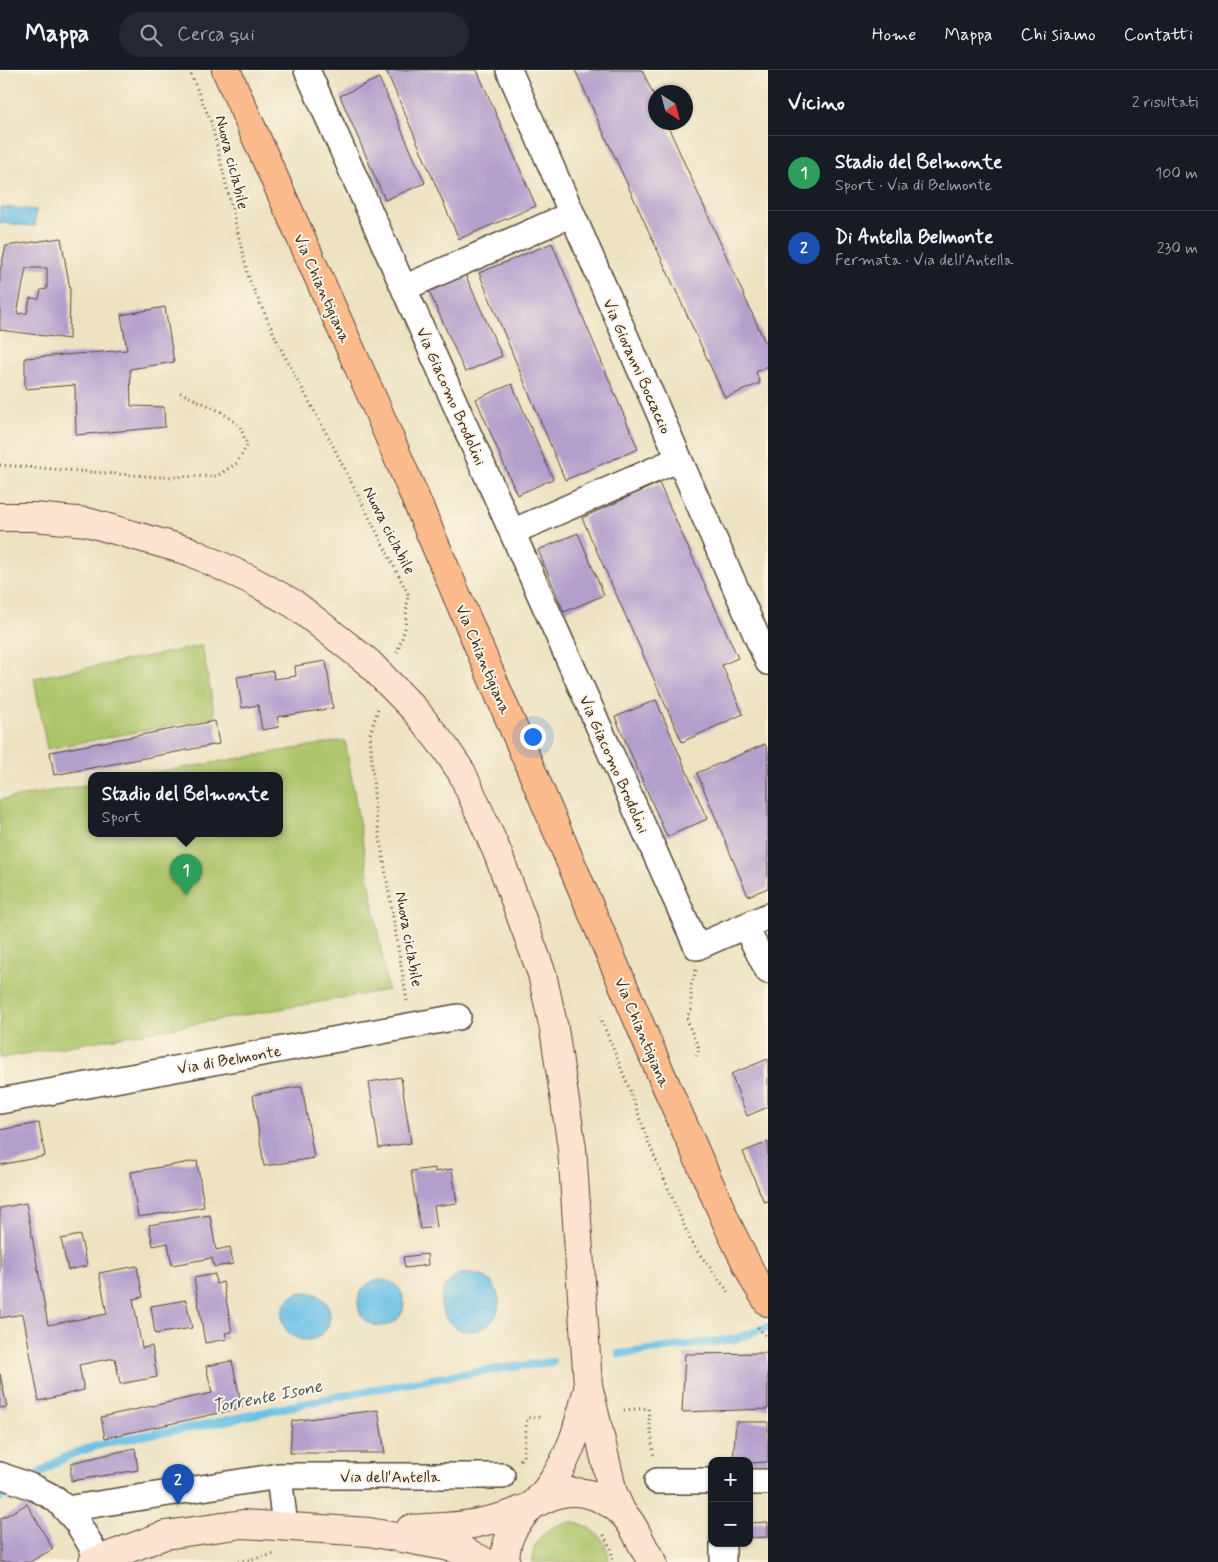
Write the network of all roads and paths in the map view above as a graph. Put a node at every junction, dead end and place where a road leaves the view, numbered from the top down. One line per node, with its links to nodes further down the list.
1 (189, 70): 12 (path, Nuova ciclabile)
2 (226, 70): 25 (main road, Via Chiantigiana)
3 (307, 70): 6 (street, Via Giacomo Brodolini)
4 (509, 70): 5 (street, Via Giovanni Boccaccio)
5 (572, 214): 6 (street); 8 (street, Via Giovanni Boccaccio)
6 (404, 288): 11 (street, Via Giacomo Brodolini)
7 (179, 392): 9 (path)
8 (679, 459): 11 (street); 13 (street, Via Giovanni Boccaccio)
9 (0, 465)
10 (0, 517): 26 (main road, bridge)
11 (512, 532): 17 (street, Via Giacomo Brodolini)
12 (396, 655)
13 (768, 662)
14 (379, 708): 21 (path, Nuova ciclabile)
15 (768, 916): 16 (street)
16 (745, 926): 17 (street); 18 (street)
17 (696, 947): 22 (path)
18 (768, 971)
19 (600, 1016): 24 (path)
20 (458, 1017): 21 (street, Via di Belmonte)
21 (412, 1026): 23 (street, Via di Belmonte)
22 (696, 1056)
23 (0, 1101)
24 (732, 1296)
25 (768, 1302)
26 (588, 1383): 36 (main road); 38 (main road)
27 (624, 1410): 32 (path)
28 (542, 1417): 31 (path)
29 (2, 1475): 37 (street)
30 (279, 1476): 31 (street, Via dell'Antella); 37 (street, Via dell'Antella); 39 (street)
31 (502, 1476)
32 (657, 1481): 33 (street)
33 (708, 1481)
34 (753, 1482): 35 (street)
35 (768, 1482)
36 (536, 1503): 38 (main road); 41 (main road); 46 (main road)
37 (66, 1509): 44 (street)
38 (622, 1513): 43 (main road)
39 (285, 1526): 41 (main road); 44 (main road)
40 (600, 1531): 47 (path)
41 (369, 1532): 45 (main road)
42 (723, 1547): 48 (street)
43 (645, 1556)
44 (96, 1560)
45 (485, 1562)
46 (505, 1562)
47 (612, 1562)
48 (723, 1562)

